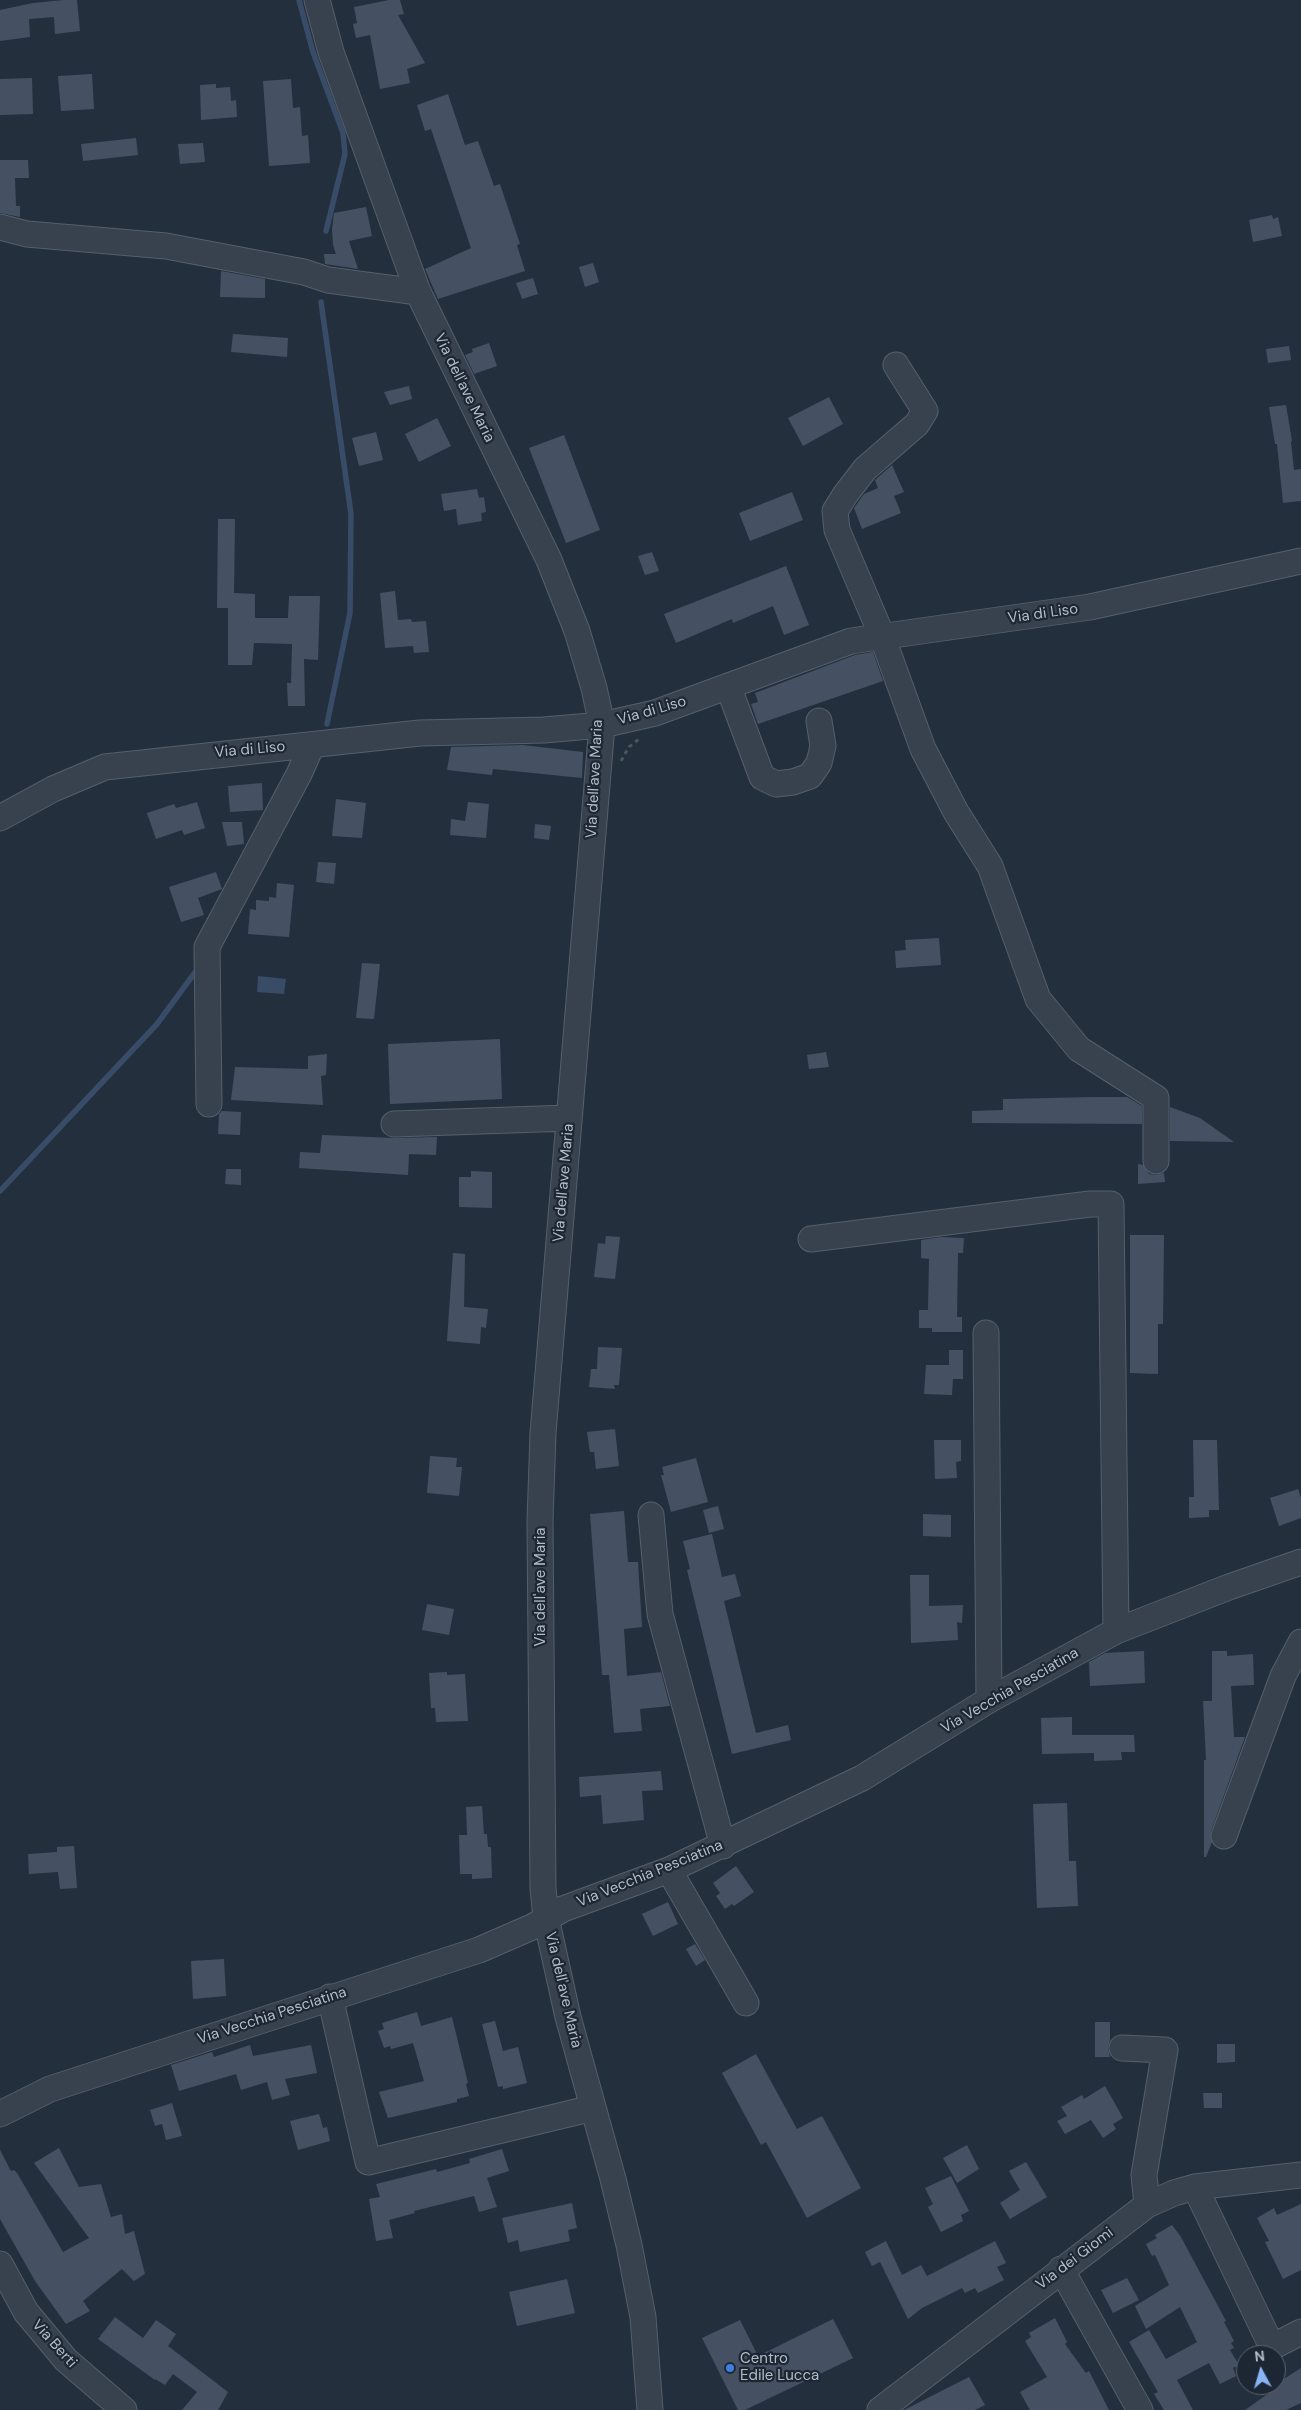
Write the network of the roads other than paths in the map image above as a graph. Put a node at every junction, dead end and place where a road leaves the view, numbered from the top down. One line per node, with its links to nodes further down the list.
1 (317, 0): 3 (street, Via dell'ave Maria)
2 (0, 227): 3 (street)
3 (418, 292): 9 (street, Via dell'ave Maria)
4 (896, 365): 6 (street)
5 (1301, 561): 6 (street, Via di Liso)
6 (882, 636): 7 (street, Via di Liso); 15 (street)
7 (728, 686): 8 (street); 9 (street, Via di Liso)
8 (819, 721)
9 (602, 725): 10 (street, Via di Liso); 13 (street, Via dell'ave Maria)
10 (312, 745): 11 (street, Via di Liso); 12 (street)
11 (0, 818)
12 (209, 1104)
13 (569, 1118): 14 (street); 26 (street, Via dell'ave Maria)
14 (394, 1124)
15 (1156, 1161)
16 (811, 1239): 20 (street)
17 (986, 1333): 22 (street)
18 (651, 1515): 24 (street)
19 (1301, 1562): 20 (street, Via Vecchia Pesciatina)
20 (1116, 1631): 22 (street, Via Vecchia Pesciatina)
21 (1301, 1642): 23 (street)
22 (989, 1700): 24 (street, Via Vecchia Pesciatina)
23 (1224, 1836)
24 (723, 1846): 25 (street, Via Vecchia Pesciatina)
25 (669, 1870): 26 (street, Via Vecchia Pesciatina); 28 (street)
26 (546, 1918): 27 (street, Via Vecchia Pesciatina); 30 (street, Via dell'ave Maria)
27 (330, 1997): 30 (street); 31 (street, Via Vecchia Pesciatina)
28 (746, 2003)
29 (1122, 2048): 34 (street)
30 (593, 2108): 39 (street, Via dell'ave Maria)
31 (0, 2114)
32 (1301, 2175): 33 (street, Via dei Giomi)
33 (1195, 2187): 34 (street, Via dei Giomi); 37 (street)
34 (1147, 2205): 36 (street, Via dei Giomi)
35 (0, 2264): 38 (street, Via Berti)
36 (1061, 2269): 40 (street, Via dei Giomi); 41 (street)
37 (1301, 2332)
38 (124, 2410)
39 (650, 2410)
40 (880, 2410)
41 (1140, 2410)

